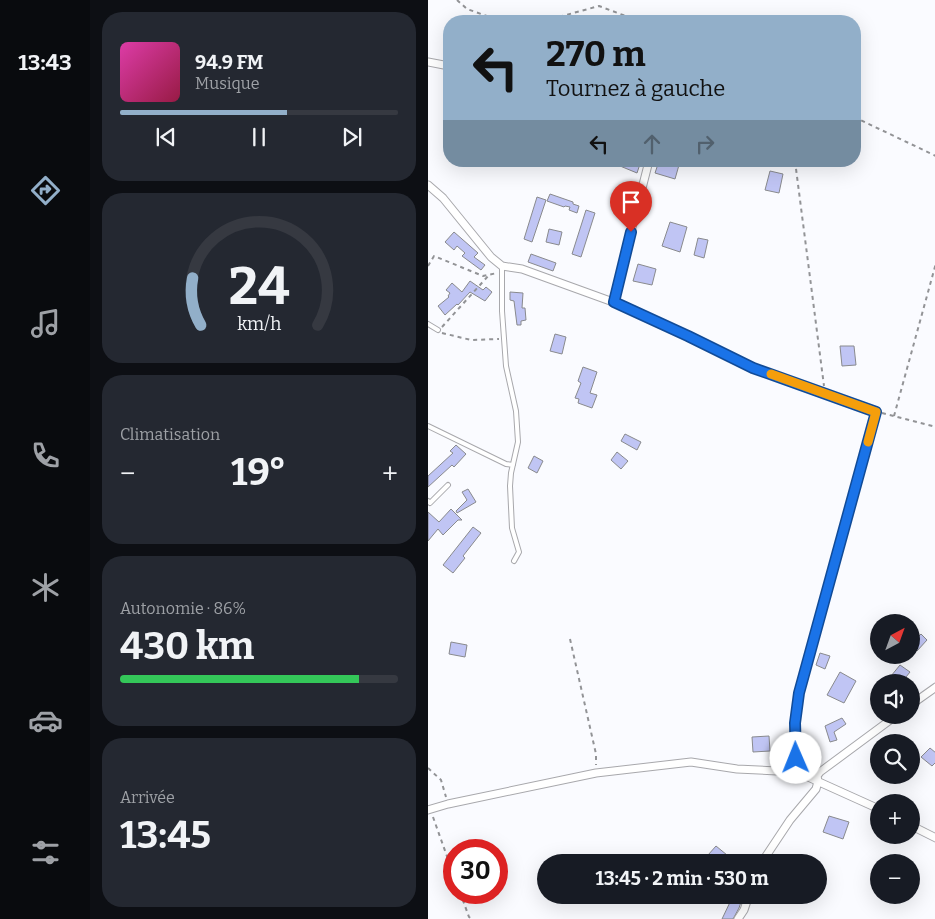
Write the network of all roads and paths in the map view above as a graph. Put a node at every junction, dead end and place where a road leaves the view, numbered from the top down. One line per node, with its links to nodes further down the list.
1 (457, 0): 2 (path)
2 (484, 15)
3 (566, 15): 4 (path)
4 (623, 15)
5 (428, 62): 6 (street)
6 (443, 65)
7 (861, 120): 8 (path)
8 (936, 156)
9 (648, 167): 16 (street)
10 (796, 167): 20 (path)
11 (428, 185): 14 (street)
12 (936, 263): 22 (path)
13 (428, 266): 15 (path)
14 (502, 269): 15 (path); 16 (street); 19 (lane)
15 (489, 275): 18 (path)
16 (614, 302): 20 (street)
17 (428, 324): 18 (lane)
18 (438, 330): 19 (path)
19 (504, 339): 25 (lane)
20 (826, 394): 21 (street)
21 (876, 412): 22 (path); 34 (street)
22 (894, 416): 24 (path)
23 (428, 426): 25 (lane)
24 (936, 427)
25 (513, 465): 28 (lane)
26 (448, 485): 27 (lane)
27 (428, 501)
28 (514, 561)
29 (570, 639): 35 (path)
30 (936, 687): 31 (street)
31 (920, 698)
32 (885, 724): 36 (street)
33 (428, 768): 37 (path)
34 (797, 772): 35 (street); 36 (street)
35 (596, 773): 37 (street)
36 (818, 781): 38 (street); 43 (street)
37 (448, 804): 39 (street)
38 (870, 805)
39 (429, 810): 42 (path)
40 (920, 830): 41 (street)
41 (936, 838)
42 (443, 847)
43 (767, 854)
44 (464, 904): 46 (path)
45 (746, 904): 47 (street)
46 (472, 919)
47 (738, 919)

